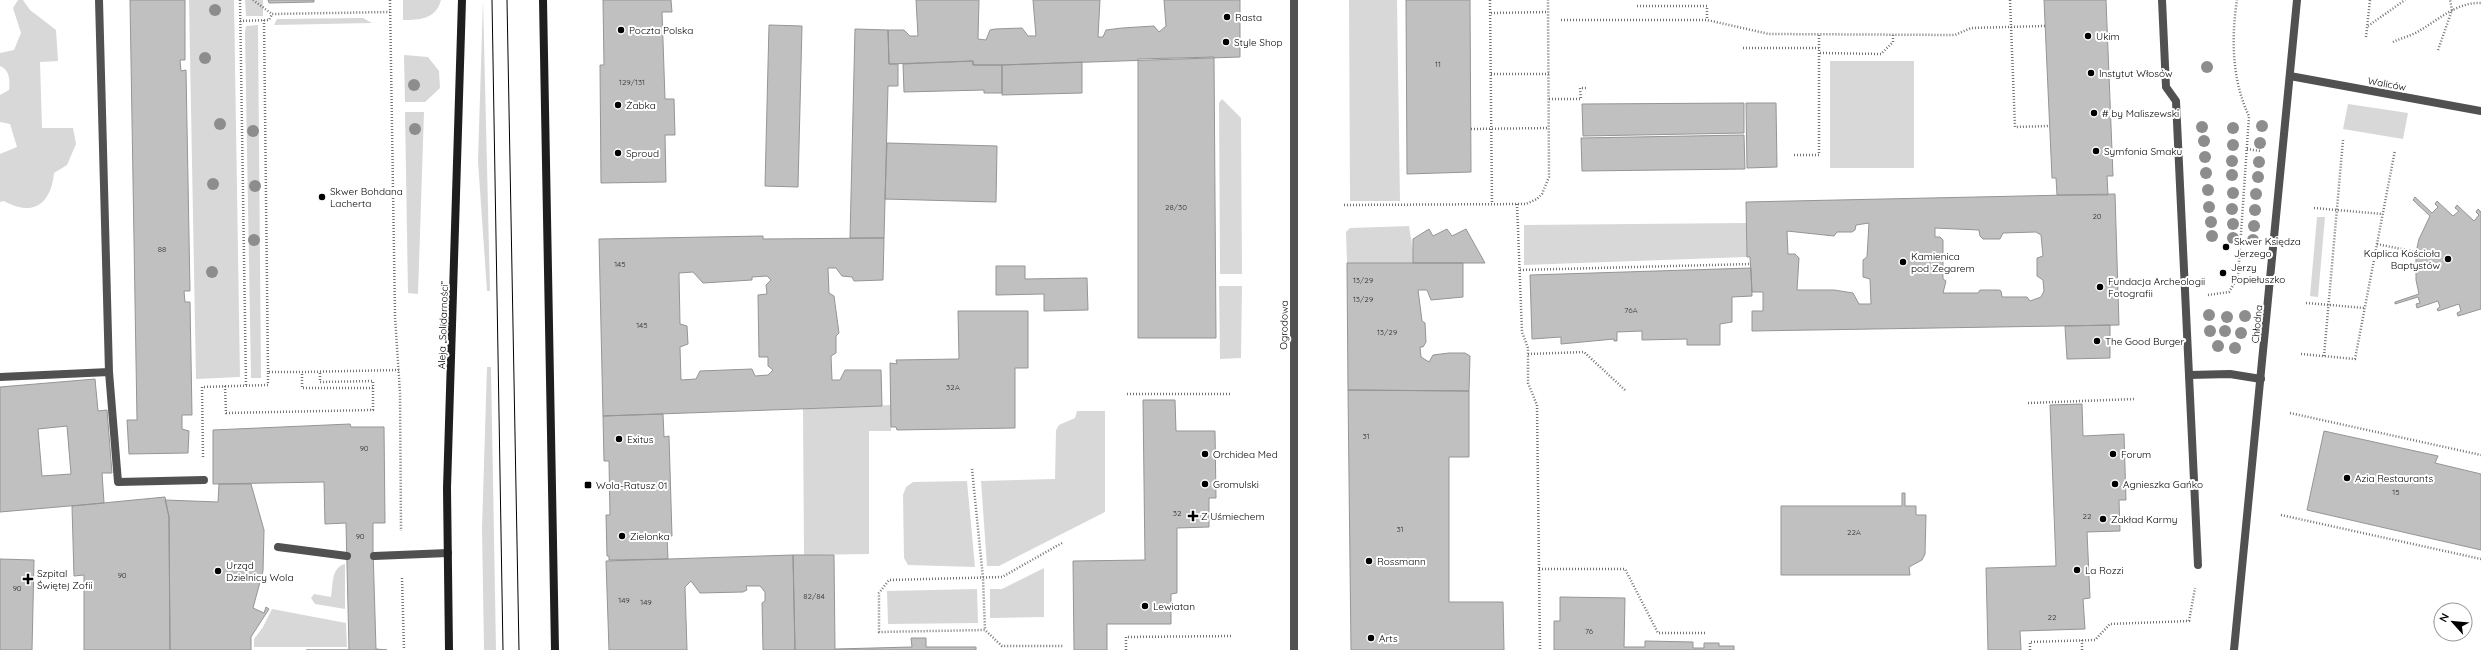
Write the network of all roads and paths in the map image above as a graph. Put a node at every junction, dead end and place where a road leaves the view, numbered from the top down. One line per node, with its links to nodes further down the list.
1 (99, 0): 73 (street)
2 (240, 0): 27 (path)
3 (253, 0): 23 (path)
4 (390, 0): 20 (path)
5 (462, 0): 94 (main road, Aleja „Solidarności”)
6 (543, 0): 109 (main road)
7 (1294, 0): 111 (street, Ogrodowa)
8 (1490, 0): 22 (path)
9 (1548, 0): 21 (path)
10 (2010, 0): 30 (path)
11 (2162, 0): 64 (street)
12 (2237, 0): 50 (path)
13 (2297, 0): 41 (street, Chłodna)
14 (2370, 0): 29 (path)
15 (2406, 0): 29 (path)
16 (2450, 0): 19 (path)
17 (2481, 3): 19 (path)
18 (1637, 6): 26 (path)
19 (2452, 10): 34 (path); 37 (path)
20 (390, 12): 23 (path); 71 (path)
21 (1548, 12): 22 (path); 40 (path)
22 (1490, 13): 39 (path)
23 (272, 14): 24 (path)
24 (264, 20): 27 (path); 74 (path)
25 (1561, 20): 26 (path)
26 (1707, 20): 31 (path)
27 (240, 21): 80 (path)
28 (2045, 26): 30 (path)
29 (2368, 26): 33 (path)
30 (2011, 27): 32 (path); 45 (path)
31 (1819, 35): 32 (path); 36 (path)
32 (1894, 35): 38 (path)
33 (2366, 37)
34 (2393, 42)
35 (1743, 48): 36 (path)
36 (1819, 48): 38 (path)
37 (2438, 50)
38 (1820, 53): 53 (path)
39 (1491, 74): 40 (path); 46 (path)
40 (1549, 74): 43 (path)
41 (2290, 76): 44 (street, Waliców); 78 (street, Chłodna)
42 (1586, 88): 43 (path)
43 (1549, 99): 47 (path)
44 (2481, 112)
45 (2049, 126)
46 (1492, 128): 47 (path); 48 (path); 54 (path)
47 (1549, 128): 55 (path)
48 (1471, 129)
49 (2343, 140): 58 (path)
50 (2247, 149): 52 (path); 64 (path)
51 (2395, 150): 59 (path)
52 (2266, 151)
53 (1794, 155)
54 (1492, 204): 55 (path); 56 (path)
55 (1517, 204): 63 (path)
56 (1344, 205)
57 (2314, 208): 58 (path)
58 (2337, 210): 59 (path); 66 (path)
59 (2383, 214): 60 (path)
60 (2377, 244): 61 (path); 67 (path)
61 (2416, 252)
62 (1751, 264): 63 (path)
63 (1520, 270): 68 (path)
64 (2185, 296): 76 (street)
65 (2306, 302): 66 (path)
66 (2328, 305): 67 (path); 70 (path)
67 (2365, 308): 70 (path)
68 (1528, 354): 82 (path); 100 (path)
69 (2301, 354): 70 (path)
70 (2324, 356)
71 (399, 370): 72 (path); 95 (path)
72 (320, 371): 75 (path); 81 (path)
73 (109, 372): 77 (street); 90 (street)
74 (268, 372): 75 (path); 80 (path)
75 (302, 372): 81 (path)
76 (2189, 375): 78 (street); 99 (street)
77 (0, 378)
78 (2261, 379): 115 (street, Chłodna)
79 (225, 386): 80 (path); 81 (path); 90 (path)
80 (246, 386)
81 (373, 388)
82 (1626, 391)
83 (1127, 394): 84 (path)
84 (1232, 394)
85 (2135, 399): 86 (path)
86 (2028, 403)
87 (2290, 413): 88 (path)
88 (2481, 455)
89 (972, 469): 101 (path)
90 (204, 480)
91 (2281, 515): 98 (path)
92 (1062, 543): 101 (path)
93 (278, 547): 96 (street)
94 (448, 553): 95 (street); 108 (main road, Aleja „Solidarności”)
95 (402, 555): 97 (street); 107 (path)
96 (347, 556)
97 (374, 556)
98 (2481, 560)
99 (2198, 565): 105 (path)
100 (1539, 569): 103 (path); 112 (path)
101 (983, 578): 102 (path); 102 (path)
102 (985, 630): 106 (path)
103 (1707, 633)
104 (1233, 636): 110 (path)
105 (2082, 640): 113 (path); 114 (path)
106 (1063, 646)
107 (404, 650)
108 (450, 650)
109 (555, 650)
110 (1126, 650)
111 (1294, 650)
112 (1540, 650)
113 (2030, 650)
114 (2082, 650)
115 (2234, 650)

